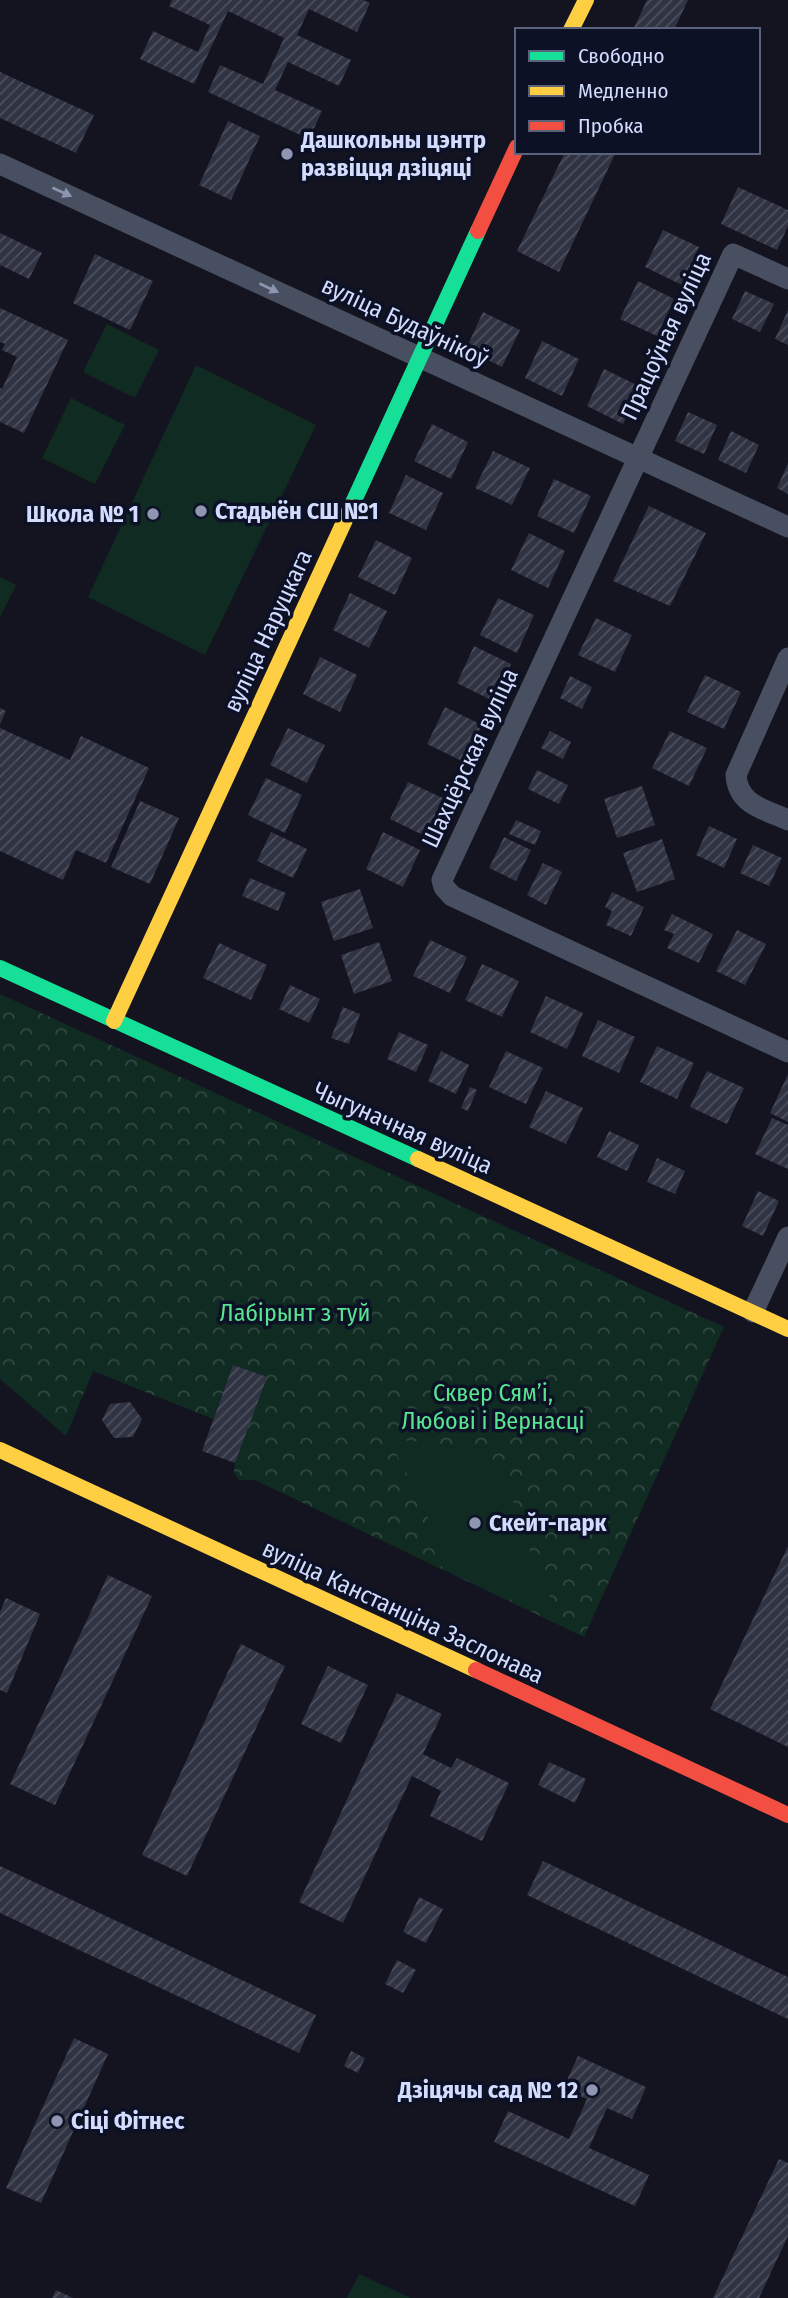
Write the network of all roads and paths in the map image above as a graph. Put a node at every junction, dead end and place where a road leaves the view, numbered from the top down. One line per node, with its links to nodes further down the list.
1 (586, 0): 2 (main road)
2 (573, 28)
3 (515, 150): 6 (main road, вуліца Наруцкага)
4 (0, 164): 6 (street, вуліца Будаўнікоў, one-way to 6)
5 (788, 279): 7 (street, Працоўная вуліца)
6 (420, 358): 7 (street, вуліца Будаўнікоў); 12 (main road, вуліца Наруцкага)
7 (638, 458): 8 (street, вуліца Будаўнікоў); 13 (street, Шахцёрская вуліца)
8 (788, 527)
9 (788, 658): 10 (street)
10 (788, 820)
11 (0, 968): 12 (main road, Чыгуначная вуліца)
12 (114, 1021): 15 (main road, Чыгуначная вуліца)
13 (788, 1052)
14 (788, 1237): 15 (street)
15 (753, 1312): 16 (main road, Чыгуначная вуліца)
16 (788, 1329)
17 (0, 1450): 18 (main road, вуліца Канстанціна Заслонава)
18 (788, 1815)

